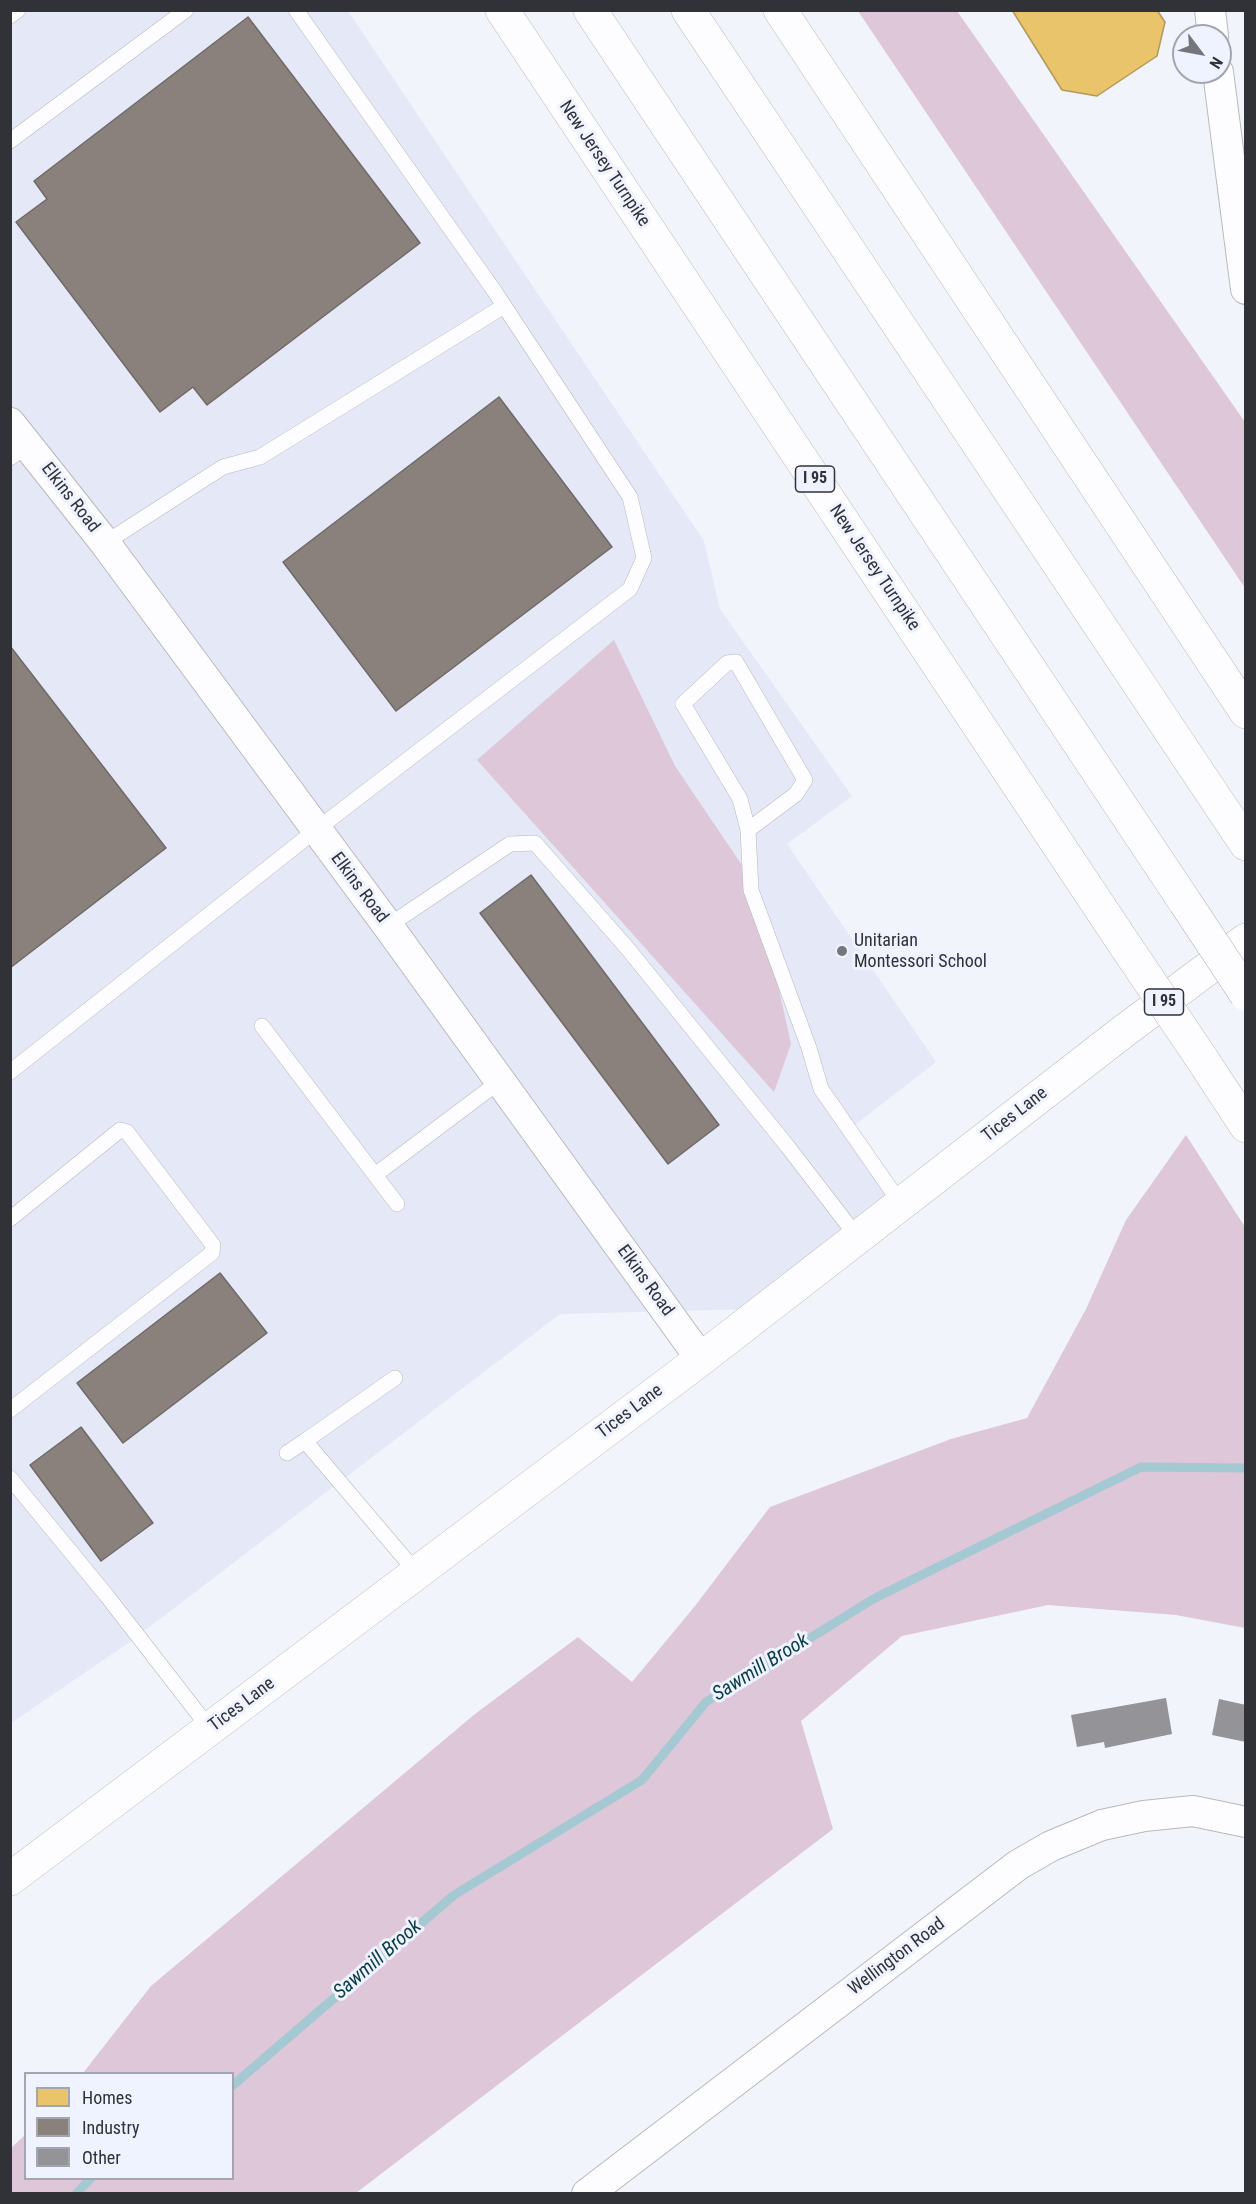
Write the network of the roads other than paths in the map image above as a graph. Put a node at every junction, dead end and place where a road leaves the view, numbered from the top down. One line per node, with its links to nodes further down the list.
1 (18, 10): 8 (lane)
2 (186, 10): 10 (lane)
3 (296, 10): 12 (lane)
4 (502, 10): 25 (main road, New Jersey Turnpike / I 95, bridge)
5 (590, 10): 21 (main road, bridge)
6 (688, 10): 18 (main road)
7 (780, 10): 15 (main road)
8 (10, 16)
9 (1219, 84): 11 (street)
10 (10, 141)
11 (1245, 289)
12 (504, 306): 14 (lane); 16 (lane)
13 (16, 442): 14 (street, Elkins Road)
14 (105, 543): 16 (street, Elkins Road)
15 (1245, 712)
16 (316, 830): 19 (street, Elkins Road); 23 (lane)
17 (748, 830): 17 (lane); 28 (lane)
18 (1245, 844)
19 (388, 926): 24 (street, Elkins Road); 30 (lane)
20 (1245, 940): 28 (main road, Tices Lane)
21 (1245, 994)
22 (262, 1026): 26 (lane)
23 (10, 1072)
24 (500, 1081): 26 (lane); 31 (street, Elkins Road)
25 (1245, 1126)
26 (375, 1175): 27 (lane)
27 (397, 1204)
28 (900, 1204): 30 (main road, Tices Lane)
29 (10, 1219): 33 (lane)
30 (858, 1238): 31 (main road, Tices Lane)
31 (701, 1359): 37 (main road, Tices Lane)
32 (395, 1378): 34 (lane)
33 (10, 1410)
34 (304, 1441): 35 (lane); 37 (lane)
35 (287, 1453)
36 (10, 1478): 38 (lane)
37 (416, 1572): 38 (main road, Tices Lane)
38 (210, 1729): 40 (main road, Tices Lane)
39 (1245, 1822): 41 (street, Wellington Road)
40 (10, 1879)
41 (604, 2188)

